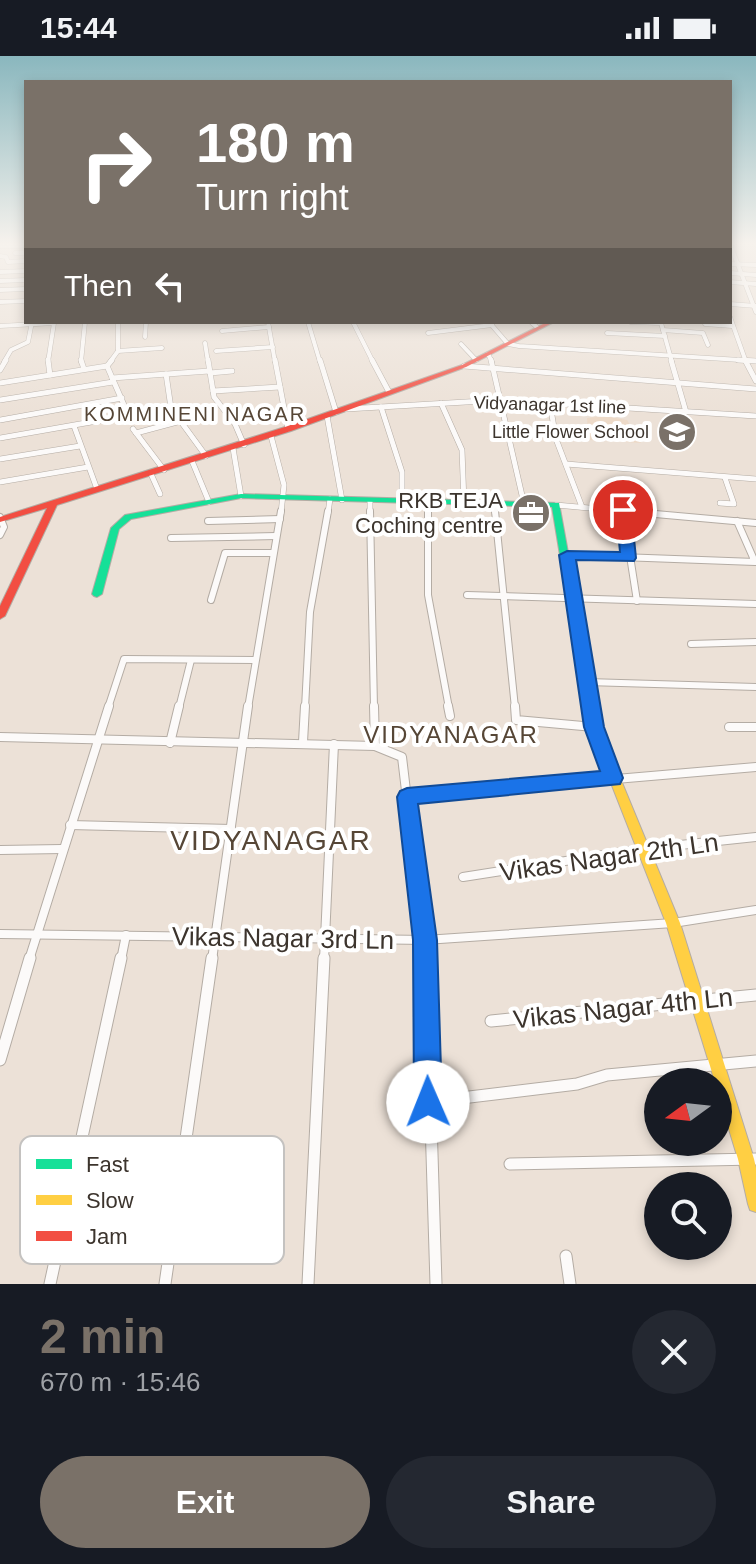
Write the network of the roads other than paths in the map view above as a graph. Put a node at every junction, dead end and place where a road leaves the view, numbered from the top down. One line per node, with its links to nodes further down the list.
1 (1, 302): 4 (street)
2 (732, 304): 3 (street)
3 (755, 308)
4 (0, 309)
5 (24, 324): 19 (street)
6 (32, 324): 47 (street)
7 (54, 324): 51 (street)
8 (85, 324): 46 (street)
9 (118, 324): 33 (street)
10 (146, 324): 25 (street)
11 (309, 324): 67 (street)
12 (354, 324): 59 (street)
13 (485, 324): 22 (street)
14 (492, 324): 28 (street)
15 (661, 324): 24 (street)
16 (705, 324): 20 (street)
17 (268, 325): 21 (street); 30 (street)
18 (534, 325): 28 (street)
19 (0, 326)
20 (732, 326): 41 (street)
21 (222, 331)
22 (428, 333)
23 (607, 333): 24 (street)
24 (664, 333): 29 (street); 37 (street)
25 (145, 337)
26 (205, 343): 49 (street)
27 (461, 344): 39 (street)
28 (508, 344): 35 (street); 36 (street)
29 (708, 345)
30 (273, 347): 32 (street); 56 (street)
31 (162, 348): 33 (street)
32 (252, 348): 34 (street); 38 (street)
33 (118, 351): 43 (street)
34 (216, 351)
35 (488, 354): 39 (street); 45 (street)
36 (642, 354): 37 (street); 40 (street)
37 (671, 356): 41 (street); 54 (street)
38 (253, 358)
39 (476, 360): 44 (street)
40 (643, 361)
41 (745, 361): 42 (street); 53 (street)
42 (756, 361)
43 (107, 366): 46 (street); 52 (street)
44 (464, 366): 45 (street); 59 (street)
45 (494, 367): 54 (street); 62 (street)
46 (84, 369): 51 (street)
47 (0, 370)
48 (232, 371): 49 (street)
49 (210, 372): 50 (street); 58 (street)
50 (166, 374): 52 (street); 66 (street)
51 (50, 375): 55 (street)
52 (113, 380): 60 (street); 61 (street)
53 (756, 381)
54 (678, 382): 57 (street); 68 (street)
55 (0, 383)
56 (280, 387): 58 (street); 74 (street)
57 (756, 389)
58 (213, 391): 77 (street)
59 (389, 392): 67 (street)
60 (122, 398): 70 (street); 71 (street)
61 (0, 400)
62 (500, 400): 63 (street, Vidyanagar 1st line); 64 (street, Vidyanagar 1st line); 104 (street)
63 (441, 403): 65 (street, Vidyanagar 1st line); 101 (street)
64 (550, 404): 68 (street, Vidyanagar 1st line); 83 (street)
65 (381, 407): 67 (street, Vidyanagar 1st line); 99 (street)
66 (171, 408): 70 (street); 72 (street)
67 (336, 412): 74 (street); 95 (street)
68 (686, 412): 69 (street, Vidyanagar 1st line)
69 (756, 416)
70 (130, 418): 73 (street)
71 (0, 420)
72 (181, 421): 80 (street); 85 (street)
73 (74, 426): 76 (street); 78 (street)
74 (288, 429): 75 (street)
75 (271, 436): 77 (street); 93 (street)
76 (0, 438)
77 (244, 445): 79 (street)
78 (80, 446): 81 (street); 84 (street)
79 (233, 448): 80 (street); 92 (street)
80 (206, 456): 82 (street)
81 (0, 459)
82 (192, 461): 85 (street); 98 (street)
83 (566, 464): 87 (street); 106 (street)
84 (88, 467): 89 (street); 90 (street)
85 (164, 470): 86 (street)
86 (151, 474): 90 (street); 91 (street)
87 (725, 478): 88 (street); 102 (street)
88 (756, 479)
89 (0, 482)
90 (97, 489): 97 (street)
91 (160, 494)
92 (241, 496): 93 (street); 98 (street)
93 (284, 496): 94 (street); 109 (street)
94 (330, 499): 95 (street); 142 (street)
95 (342, 500): 96 (street)
96 (370, 501): 99 (street); 146 (street)
97 (54, 502): 108 (street); 129 (street)
98 (209, 502): 122 (street)
99 (402, 502): 100 (street)
100 (428, 502): 101 (street); 136 (street)
101 (464, 503): 103 (street)
102 (720, 503)
103 (494, 504): 104 (street); 124 (street)
104 (524, 504): 105 (street)
105 (556, 505): 106 (street); 119 (street)
106 (582, 507): 107 (street)
107 (623, 510): 111 (street); 120 (street)
108 (0, 519): 113 (street)
109 (280, 519): 110 (street); 114 (street)
110 (208, 521)
111 (737, 521): 112 (street); 121 (street)
112 (756, 523)
113 (0, 535)
114 (276, 536): 115 (street); 118 (street)
115 (229, 537): 116 (street); 117 (street)
116 (171, 538)
117 (225, 553): 118 (street); 126 (street)
118 (272, 553): 133 (street)
119 (567, 555): 120 (street); 125 (street)
120 (628, 558): 121 (street); 127 (street)
121 (756, 563)
122 (97, 594)
123 (467, 595): 124 (street)
124 (504, 597): 125 (street); 137 (street)
125 (574, 599): 127 (street); 134 (street)
126 (211, 600)
127 (637, 601): 128 (street)
128 (756, 604)
129 (0, 616)
130 (756, 642): 131 (street)
131 (691, 644)
132 (191, 660): 133 (street); 141 (street); 143 (street)
133 (255, 660): 144 (street)
134 (587, 682): 135 (street); 137 (street)
135 (756, 687)
136 (450, 716)
137 (594, 727): 148 (street)
138 (729, 727): 139 (street)
139 (756, 727)
140 (0, 737): 141 (street)
141 (99, 739): 143 (street); 150 (street)
142 (303, 742): 144 (street); 145 (street)
143 (170, 743): 144 (street)
144 (245, 743): 151 (street)
145 (334, 744): 146 (street); 163 (street)
146 (375, 746): 149 (street)
147 (756, 767): 148 (street)
148 (612, 778): 149 (street); 154 (street)
149 (407, 797): 164 (street)
150 (70, 825): 151 (street); 153 (street)
151 (231, 829): 162 (street)
152 (756, 837): 154 (street, Vikas Nagar 2th Ln)
153 (62, 849): 155 (street); 160 (street)
154 (642, 849): 156 (street, Vikas Nagar 2th Ln); 158 (street)
155 (0, 850)
156 (463, 877)
157 (756, 910): 158 (street, Vikas Nagar 3rd Ln)
158 (673, 923): 164 (street, Vikas Nagar 3rd Ln); 166 (street)
159 (0, 934): 160 (street, Vikas Nagar 3rd Ln)
160 (36, 934): 161 (street, Vikas Nagar 3rd Ln); 168 (street)
161 (126, 935): 162 (street, Vikas Nagar 3rd Ln); 172 (street)
162 (216, 937): 163 (street, Vikas Nagar 3rd Ln); 173 (street)
163 (324, 939): 164 (street, Vikas Nagar 3rd Ln); 182 (street)
164 (425, 940): 171 (street)
165 (756, 995): 166 (street, Vikas Nagar 4th Ln)
166 (697, 1001): 167 (street, Vikas Nagar 4th Ln); 170 (street)
167 (491, 1021)
168 (0, 1060)
169 (756, 1061): 170 (street)
170 (716, 1064): 171 (street); 174 (street)
171 (428, 1102): 183 (street)
172 (82, 1136)
173 (187, 1136)
174 (751, 1159): 175 (street); 176 (street)
175 (510, 1164)
176 (756, 1204)
177 (566, 1256): 184 (street)
178 (54, 1264): 180 (street)
179 (168, 1264): 181 (street)
180 (50, 1284)
181 (165, 1284)
182 (308, 1284)
183 (436, 1284)
184 (570, 1284)

